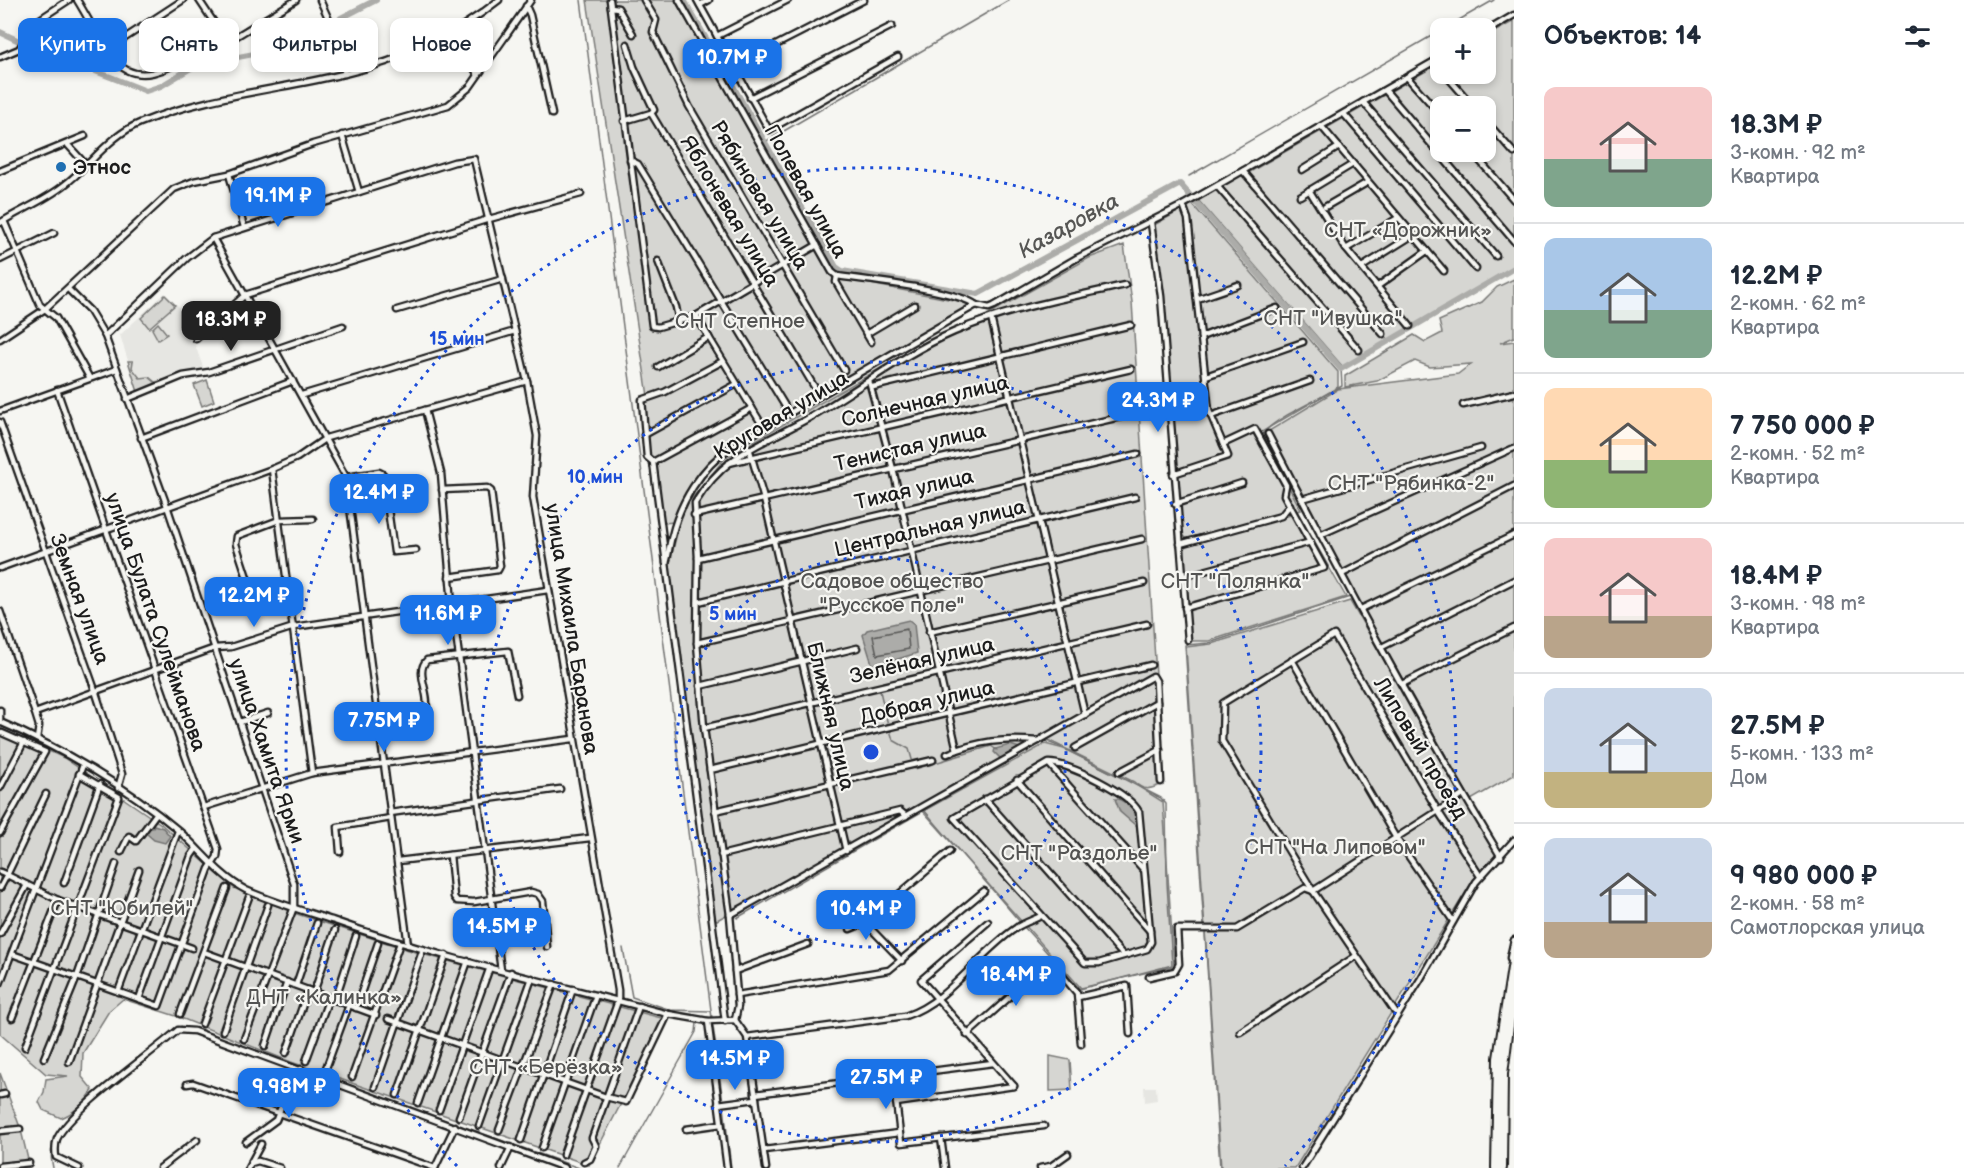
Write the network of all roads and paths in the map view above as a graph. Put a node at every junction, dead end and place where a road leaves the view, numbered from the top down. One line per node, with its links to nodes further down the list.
1 (69, 0): 27 (street)
2 (77, 0): 19 (street)
3 (183, 0): 25 (street)
4 (199, 0): 5 (street)
5 (297, 0)
6 (320, 0): 35 (street)
7 (499, 0): 20 (street)
8 (531, 0): 16 (street)
9 (610, 0): 17 (street)
10 (644, 0): 88 (street, Рябиновая улица)
11 (679, 0): 81 (street, Полевая улица)
12 (709, 0): 15 (street)
13 (788, 0): 24 (street)
14 (864, 0): 31 (street)
15 (698, 2): 24 (street)
16 (526, 6): 36 (street); 45 (street)
17 (611, 7): 23 (street); 47 (street)
18 (1514, 15): 22 (street)
19 (88, 18)
20 (472, 18)
21 (892, 26): 41 (street)
22 (1496, 26)
23 (633, 34)
24 (717, 36): 31 (street)
25 (127, 37)
26 (627, 44): 44 (street, Яблоневая улица)
27 (0, 57)
28 (898, 57): 41 (street)
29 (390, 59): 35 (street)
30 (1430, 63): 37 (street)
31 (733, 67): 41 (street)
32 (127, 70): 33 (street)
33 (156, 72)
34 (476, 72): 36 (street)
35 (345, 74): 58 (street)
36 (478, 75): 50 (street)
37 (1407, 77): 39 (street); 43 (street)
38 (1454, 84): 40 (street)
39 (1385, 90): 42 (street); 80 (street)
40 (1464, 96)
41 (750, 98)
42 (1363, 102): 46 (street); 85 (street)
43 (1430, 103)
44 (651, 113): 47 (street); 94 (street, Яблоневая улица)
45 (552, 114)
46 (1344, 114): 48 (street); 90 (street)
47 (624, 121): 55 (street)
48 (1322, 127): 53 (street); 61 (street)
49 (1496, 133): 54 (street)
50 (342, 135): 62 (street); 66 (street)
51 (85, 136): 52 (street)
52 (68, 145): 58 (street); 60 (street)
53 (1339, 147): 57 (street); 59 (street)
54 (1514, 153)
55 (630, 160): 101 (street); 109 (street)
56 (1481, 162): 69 (street)
57 (1353, 164): 63 (street); 65 (street)
58 (87, 166): 74 (street)
59 (1302, 170)
60 (0, 171)
61 (1243, 171): 64 (street); 115 (street)
62 (230, 174): 76 (street); 98 (street)
63 (1368, 182): 71 (street); 72 (street)
64 (1217, 186): 70 (street); 124 (street)
65 (1309, 190): 68 (street); 82 (street)
66 (359, 192): 73 (street, улица Михаила Баранова); 76 (street)
67 (580, 194): 73 (street)
68 (1300, 196)
69 (1514, 200)
70 (1183, 205): 75 (street); 100 (street)
71 (1325, 207)
72 (1398, 218): 78 (street); 82 (street)
73 (489, 219): 93 (street, улица Михаила Баранова); 99 (street)
74 (2, 222): 83 (street)
75 (1151, 223): 102 (street); 170 (street)
76 (244, 227): 79 (street)
77 (54, 232): 83 (street)
78 (1413, 235): 84 (street); 89 (street)
79 (213, 238): 99 (street); 116 (street)
80 (1514, 241)
81 (817, 244): 88 (street); 92 (street, Полевая улица)
82 (1346, 249): 89 (street)
83 (16, 251): 86 (street); 105 (street)
84 (1427, 251): 91 (street); 97 (street)
85 (1496, 256)
86 (0, 260)
87 (658, 261): 109 (street)
88 (783, 266): 94 (street); 130 (street, Рябиновая улица)
89 (1362, 267): 97 (street)
90 (1476, 269)
91 (1444, 271)
92 (837, 276): 102 (street); 114 (street, Полевая улица)
93 (503, 279): 106 (street); 113 (street, улица Михаила Баранова)
94 (754, 283): 101 (street); 139 (street, Яблоневая улица)
95 (1125, 285): 108 (street, Круговая улица)
96 (1238, 285): 100 (street)
97 (1378, 286): 112 (street)
98 (68, 289): 105 (street); 116 (street, улица Хамита Ярми)
99 (245, 295): 120 (street); 123 (street)
100 (1197, 299): 118 (street)
101 (722, 302): 107 (street); 146 (street)
102 (976, 305): 199 (street)
103 (915, 306): 114 (street)
104 (1277, 308): 118 (street)
105 (45, 309): 119 (street); 132 (street)
106 (397, 310)
107 (696, 316): 109 (street); 117 (street)
108 (991, 318): 125 (street); 135 (street, Круговая улица)
109 (679, 322)
110 (1131, 325): 125 (street)
111 (343, 326): 123 (street)
112 (1410, 326)
113 (515, 331): 134 (street, улица Михаила Баранова); 142 (street)
114 (866, 334): 121 (street, Полевая улица)
115 (1383, 334)
116 (105, 336): 128 (street, улица Хамита Ярми)
117 (709, 337): 126 (street); 127 (street)
118 (1201, 337): 131 (street)
119 (0, 339)
120 (196, 339)
121 (872, 342)
122 (1303, 342): 131 (street)
123 (275, 348): 133 (street); 144 (street)
124 (1359, 350)
125 (1000, 357): 138 (street); 143 (street)
126 (723, 361): 137 (street); 156 (street)
127 (658, 367)
128 (117, 369): 132 (street); 144 (street, улица Хамита Ярми)
129 (1131, 369): 143 (street, Солнечная улица)
130 (844, 370)
131 (1206, 376): 151 (street)
132 (89, 378): 140 (street)
133 (293, 381): 142 (street); 157 (street)
134 (527, 381): 148 (street); 207 (street, улица Михаила Баранова)
135 (869, 381): 138 (street); 163 (street, Круговая улица)
136 (1311, 381): 151 (street)
137 (737, 384): 147 (street); 156 (street)
138 (873, 387): 154 (street)
139 (815, 388)
140 (57, 390): 149 (street); 187 (street, улица Булата Сулейманова)
141 (1514, 393): 145 (street)
142 (302, 395): 158 (street)
143 (1011, 398): 154 (street, Солнечная улица); 159 (street)
144 (127, 399): 157 (street, улица Хамита Ярми)
145 (1463, 405)
146 (785, 406)
147 (752, 408): 153 (street); 166 (street)
148 (425, 410): 158 (street); 175 (street)
149 (0, 411)
150 (1133, 414): 159 (street, Тенистая улица)
151 (1211, 416): 160 (street)
152 (0, 422): 196 (street, Земная улица)
153 (761, 423)
154 (882, 428): 165 (street, Солнечная улица); 169 (street)
155 (1268, 434): 178 (street)
156 (644, 435): 166 (street)
157 (141, 438): 181 (street, улица Хамита Ярми)
158 (326, 438): 168 (street); 171 (street)
159 (1020, 438): 169 (street, Тенистая улица); 172 (street)
160 (1223, 444): 170 (street); 180 (street)
161 (1481, 447): 178 (street)
162 (1514, 447): 189 (street)
163 (749, 448): 165 (street, Ближняя улица); 167 (street, Круговая улица)
164 (1138, 454): 172 (street, Тихая улица)
165 (754, 458): 167 (street, Солнечная улица); 177 (street, Ближняя улица)
166 (653, 462): 199 (street)
167 (726, 463): 183 (street, Круговая улица)
168 (272, 469): 181 (street); 186 (street)
169 (893, 469): 177 (street, Тенистая улица); 182 (street)
170 (1173, 474): 179 (street)
171 (346, 477): 194 (street); 216 (street)
172 (1029, 479): 182 (street, Тихая улица); 185 (street)
173 (1242, 483): 179 (street)
174 (1514, 486): 201 (street)
175 (442, 490): 202 (street); 202 (street)
176 (1135, 497): 185 (street, Центральная улица)
177 (764, 499): 183 (street, Тенистая улица); 190 (street, Ближняя улица)
178 (1302, 499): 189 (street)
179 (1175, 504): 193 (street)
180 (1290, 505): 192 (street); 193 (street)
181 (167, 506): 187 (street); 226 (street, улица Хамита Ярми)
182 (901, 509): 190 (street, Тихая улица); 195 (street)
183 (694, 515): 197 (street, Круговая улица)
184 (313, 519): 186 (street)
185 (1040, 519): 195 (street, Центральная улица); 198 (street)
186 (279, 520): 212 (street); 219 (street)
187 (106, 529): 196 (street); 232 (street, улица Булата Сулейманова)
188 (1514, 534): 214 (street)
189 (1320, 535): 201 (street)
190 (772, 539): 197 (street, Тихая улица); 204 (street, Ближняя улица)
191 (1142, 539): 198 (street)
192 (1311, 542): 203 (street); 213 (street)
193 (1180, 544): 203 (street)
194 (416, 550)
195 (910, 550): 204 (street, Центральная улица); 208 (street)
196 (46, 552): 200 (street); 237 (street, Земная улица)
197 (698, 558): 209 (street, Круговая улица)
198 (1049, 561): 208 (street); 210 (street)
199 (666, 563): 398 (street)
200 (0, 568)
201 (1342, 574): 214 (street)
202 (449, 577): 211 (street)
203 (1182, 577): 213 (street)
204 (782, 580): 209 (street, Центральная улица); 217 (street, Ближняя улица)
205 (1514, 580): 225 (street)
206 (1144, 583): 210 (street)
207 (548, 590): 211 (street); 253 (street, улица Михаила Баранова)
208 (919, 590): 217 (street); 221 (street)
209 (698, 602): 224 (street, Круговая улица)
210 (1058, 602): 221 (street); 223 (street)
211 (452, 604): 216 (street); 228 (street)
212 (257, 608)
213 (1185, 608): 222 (street)
214 (1361, 609): 225 (street)
215 (0, 611): 243 (street)
216 (366, 617): 219 (street); 244 (street)
217 (792, 620): 224 (street); 230 (street, Ближняя улица)
218 (1147, 624): 223 (street, Зелёная улица)
219 (294, 627): 226 (street); 268 (street)
220 (1514, 628): 235 (street)
221 (929, 632): 233 (street)
222 (1188, 640)
223 (1068, 642): 233 (street, Зелёная улица); 234 (street)
224 (697, 643): 236 (street, Круговая улица)
225 (1382, 647): 235 (street)
226 (215, 648): 232 (street); 248 (street, улица Хамита Ярми)
227 (857, 648): 230 (street)
228 (460, 656): 238 (street); 244 (street); 260 (street)
229 (1292, 660): 284 (street, Липовый проезд); 292 (street); 317 (street)
230 (802, 662): 236 (street); 240 (street, Ближняя улица)
231 (1151, 665): 234 (street, Добрая улица)
232 (155, 669): 237 (street); 282 (street, улица Булата Сулейманова)
233 (939, 673): 240 (street, Зелёная улица); 245 (street)
234 (1077, 684): 245 (street, Добрая улица); 246 (street)
235 (1402, 684): 279 (street)
236 (700, 686): 250 (street, Круговая улица)
237 (95, 690): 243 (street); 275 (street, Земная улица)
238 (517, 695)
239 (1157, 702): 246 (street); 257 (street); 259 (street)
240 (812, 703): 250 (street, Зелёная улица); 256 (street, Ближняя улица)
241 (0, 710): 247 (street)
242 (268, 712): 248 (street)
243 (35, 713): 252 (street)
244 (378, 714): 265 (street)
245 (949, 714): 256 (street, Добрая улица); 258 (street)
246 (1085, 715): 254 (street)
247 (0, 722): 249 (street)
248 (240, 722): 276 (street, улица Хамита Ярми)
249 (6, 725): 251 (street); 252 (street)
250 (704, 728): 266 (street, Круговая улица)
251 (1, 735): 255 (street)
252 (37, 739): 264 (street)
253 (573, 739): 260 (street); 291 (street, улица Михаила Баранова)
254 (1038, 741): 258 (street); 287 (street)
255 (24, 742): 274 (street); 290 (street)
256 (820, 743): 266 (street, Добрая улица); 273 (street, Ближняя улица)
257 (1075, 748)
258 (957, 750): 261 (street)
259 (1160, 750): 267 (street); 271 (street)
260 (473, 752): 265 (street); 281 (street)
261 (947, 754)
262 (933, 760): 273 (street)
263 (1049, 764): 270 (street); 306 (street); 306 (street)
264 (83, 765): 269 (street); 275 (street)
265 (384, 765): 268 (street); 286 (street)
266 (710, 770): 283 (street, Круговая улица)
267 (1119, 772)
268 (312, 773): 276 (street)
269 (79, 774): 272 (street); 315 (street)
270 (1017, 780): 280 (street); 336 (street)
271 (1161, 782)
272 (100, 784): 311 (street); 323 (street)
273 (831, 784): 283 (street); 288 (street, Ближняя улица)
274 (0, 788)
275 (118, 788): 285 (street)
276 (263, 789): 282 (street); 324 (street, улица Хамита Ярми)
277 (560, 789): 281 (street)
278 (46, 794): 309 (street)
279 (1463, 795): 284 (street); 302 (street)
280 (985, 799): 327 (street); 352 (street)
281 (479, 800): 286 (street); 295 (street)
282 (204, 807): 305 (street, улица Булата Сулейманова)
283 (715, 811): 301 (street, Круговая улица)
284 (1438, 811): 292 (street); 310 (street, Липовый проезд)
285 (156, 814): 289 (street); 298 (street)
286 (391, 815): 299 (street); 303 (street)
287 (906, 816): 288 (street); 296 (street)
288 (840, 825): 296 (street, Ближняя улица); 301 (street)
289 (178, 831): 294 (street); 334 (street)
290 (0, 833)
291 (590, 838): 295 (street); 387 (street, улица Михаила Баранова)
292 (1396, 838): 317 (street); 328 (street)
293 (1514, 840): 302 (street)
294 (196, 849): 305 (street); 338 (street)
295 (486, 850): 300 (street); 319 (street)
296 (846, 851): 326 (street)
297 (950, 851): 332 (street)
298 (121, 852)
299 (340, 852)
300 (450, 855): 303 (street); 319 (street)
301 (721, 855): 326 (street, Круговая улица)
302 (1501, 857): 310 (street)
303 (398, 861): 345 (street)
304 (116, 864): 325 (street)
305 (213, 864): 324 (street); 343 (street)
306 (1143, 869): 336 (street)
307 (139, 870): 329 (street)
308 (0, 872): 309 (street)
309 (7, 875): 312 (street); 313 (street)
310 (1480, 876): 328 (street)
311 (64, 883)
312 (27, 885): 315 (street); 337 (street)
313 (0, 888)
314 (227, 888): 349 (street)
315 (36, 890): 320 (street); 350 (street)
316 (984, 891): 358 (street)
317 (1313, 891): 354 (street); 367 (street)
318 (249, 897): 355 (street)
319 (492, 899): 346 (street); 362 (street)
320 (58, 900): 323 (street); 357 (street)
321 (847, 904): 332 (street)
322 (268, 905): 359 (street)
323 (77, 906): 325 (street); 361 (street)
324 (294, 907): 342 (street); 365 (street)
325 (98, 913): 329 (street); 366 (street)
326 (730, 915): 363 (street, Круговая улица)
327 (1041, 916): 352 (street); 385 (street)
328 (1453, 921): 473 (street)
329 (120, 922): 334 (street); 372 (street)
330 (988, 922): 385 (street)
331 (317, 923): 374 (street)
332 (866, 923): 333 (street); 358 (street)
333 (850, 929)
334 (140, 930): 338 (street); 378 (street)
335 (335, 930): 379 (street)
336 (1150, 932): 352 (street)
337 (0, 934)
338 (160, 936): 343 (street); 384 (street)
339 (356, 936): 386 (street)
340 (1514, 940): 369 (street)
341 (378, 943): 390 (street)
342 (400, 943): 345 (street); 394 (street)
343 (182, 944): 347 (street); 384 (street)
344 (808, 944): 363 (street)
345 (408, 945): 348 (street)
346 (547, 947)
347 (192, 948)
348 (423, 949): 351 (street); 400 (street)
349 (204, 952): 355 (street); 392 (street)
350 (12, 954): 357 (street); 371 (street)
351 (446, 955): 356 (street); 403 (street)
352 (1123, 955)
353 (1514, 955): 369 (highway)
354 (1356, 956): 391 (street); 404 (street)
355 (226, 960): 359 (street); 401 (street)
356 (468, 961): 360 (street); 408 (street)
357 (35, 962): 361 (street); 395 (street)
358 (902, 962): 381 (street)
359 (246, 967): 365 (street); 402 (street)
360 (490, 967): 362 (street); 411 (street)
361 (56, 969): 366 (street); 413 (street)
362 (501, 970): 364 (street)
363 (735, 971): 381 (street, Круговая улица)
364 (511, 972): 368 (street); 415 (street)
365 (268, 975): 370 (street); 409 (street)
366 (77, 977): 372 (street); 416 (street)
367 (1149, 977)
368 (532, 978): 373 (street); 417 (street)
369 (1509, 979): 474 (highway)
370 (287, 982): 374 (street); 412 (street)
371 (0, 984)
372 (98, 984): 378 (street); 419 (street)
373 (554, 984): 376 (street); 421 (street)
374 (296, 986): 377 (street)
375 (1514, 987): 475 (highway)
376 (573, 989): 380 (street); 424 (street)
377 (308, 990): 379 (street); 414 (street)
378 (117, 992): 384 (street)
379 (314, 992): 383 (street)
380 (596, 995): 387 (street); 427 (street)
381 (737, 995): 397 (street, Круговая улица)
382 (1078, 997): 405 (street); 406 (street); 410 (street)
383 (329, 998): 386 (street); 418 (street)
384 (139, 999)
385 (936, 999): 406 (street); 407 (street)
386 (335, 1000): 388 (street)
387 (618, 1001): 389 (street); 430 (street)
388 (349, 1005): 390 (street); 422 (street)
389 (639, 1006): 393 (street); 432 (street)
390 (356, 1008): 394 (street)
391 (1395, 1012)
392 (180, 1014)
393 (668, 1014): 399 (street); 432 (street)
394 (376, 1015): 426 (street)
395 (12, 1018)
396 (388, 1019): 400 (street)
397 (735, 1020): 398 (street); 407 (street)
398 (725, 1021): 399 (street)
399 (708, 1022): 436 (street)
400 (399, 1023): 403 (street); 429 (street)
401 (202, 1024)
402 (223, 1031)
403 (420, 1031): 408 (street); 431 (street)
404 (1240, 1032)
405 (1130, 1034)
406 (967, 1035): 420 (street)
407 (747, 1037): 433 (street)
408 (441, 1038): 411 (street); 434 (street)
409 (244, 1039)
410 (1081, 1044)
411 (461, 1045): 415 (street); 437 (street)
412 (265, 1046)
413 (25, 1047)
414 (286, 1053)
415 (482, 1053): 417 (street); 439 (street)
416 (44, 1058)
417 (503, 1060): 421 (street); 442 (street)
418 (306, 1061)
419 (69, 1062)
420 (993, 1063): 425 (street); 435 (street)
421 (522, 1066): 424 (street); 446 (street)
422 (326, 1068)
423 (301, 1069): 438 (street); 441 (street); 463 (street)
424 (544, 1075): 427 (street); 451 (street)
425 (893, 1075): 433 (street); 435 (street)
426 (352, 1077)
427 (565, 1083): 430 (street); 455 (street)
428 (187, 1084): 438 (street)
429 (375, 1087)
430 (586, 1090): 432 (street); 458 (street)
431 (397, 1095)
432 (606, 1097): 459 (street)
433 (755, 1097): 436 (street); 456 (street)
434 (418, 1103)
435 (896, 1103): 448 (street)
436 (718, 1104): 440 (street)
437 (439, 1110)
438 (279, 1113): 452 (street); 466 (street)
439 (459, 1117)
440 (721, 1124): 445 (street); 469 (street)
441 (455, 1126): 454 (street); 466 (street)
442 (479, 1126)
443 (1044, 1126): 449 (street)
444 (20, 1129): 447 (street)
445 (686, 1129)
446 (500, 1130)
447 (0, 1131)
448 (899, 1133): 449 (street); 456 (street)
449 (940, 1138): 471 (street)
450 (197, 1140): 464 (street)
451 (521, 1140)
452 (246, 1142)
453 (261, 1144): 462 (street)
454 (511, 1147): 467 (street); 468 (street)
455 (542, 1148)
456 (764, 1150): 470 (street)
457 (1068, 1154): 472 (street)
458 (563, 1155)
459 (584, 1162)
460 (28, 1163): 461 (street)
461 (0, 1166)
462 (250, 1166): 465 (street)
463 (79, 1168)
464 (160, 1168)
465 (280, 1168)
466 (435, 1168)
467 (501, 1168)
468 (564, 1168)
469 (727, 1168)
470 (766, 1168)
471 (945, 1168)
472 (1040, 1168)
473 (1302, 1168)
474 (1496, 1168)
475 (1502, 1168)

